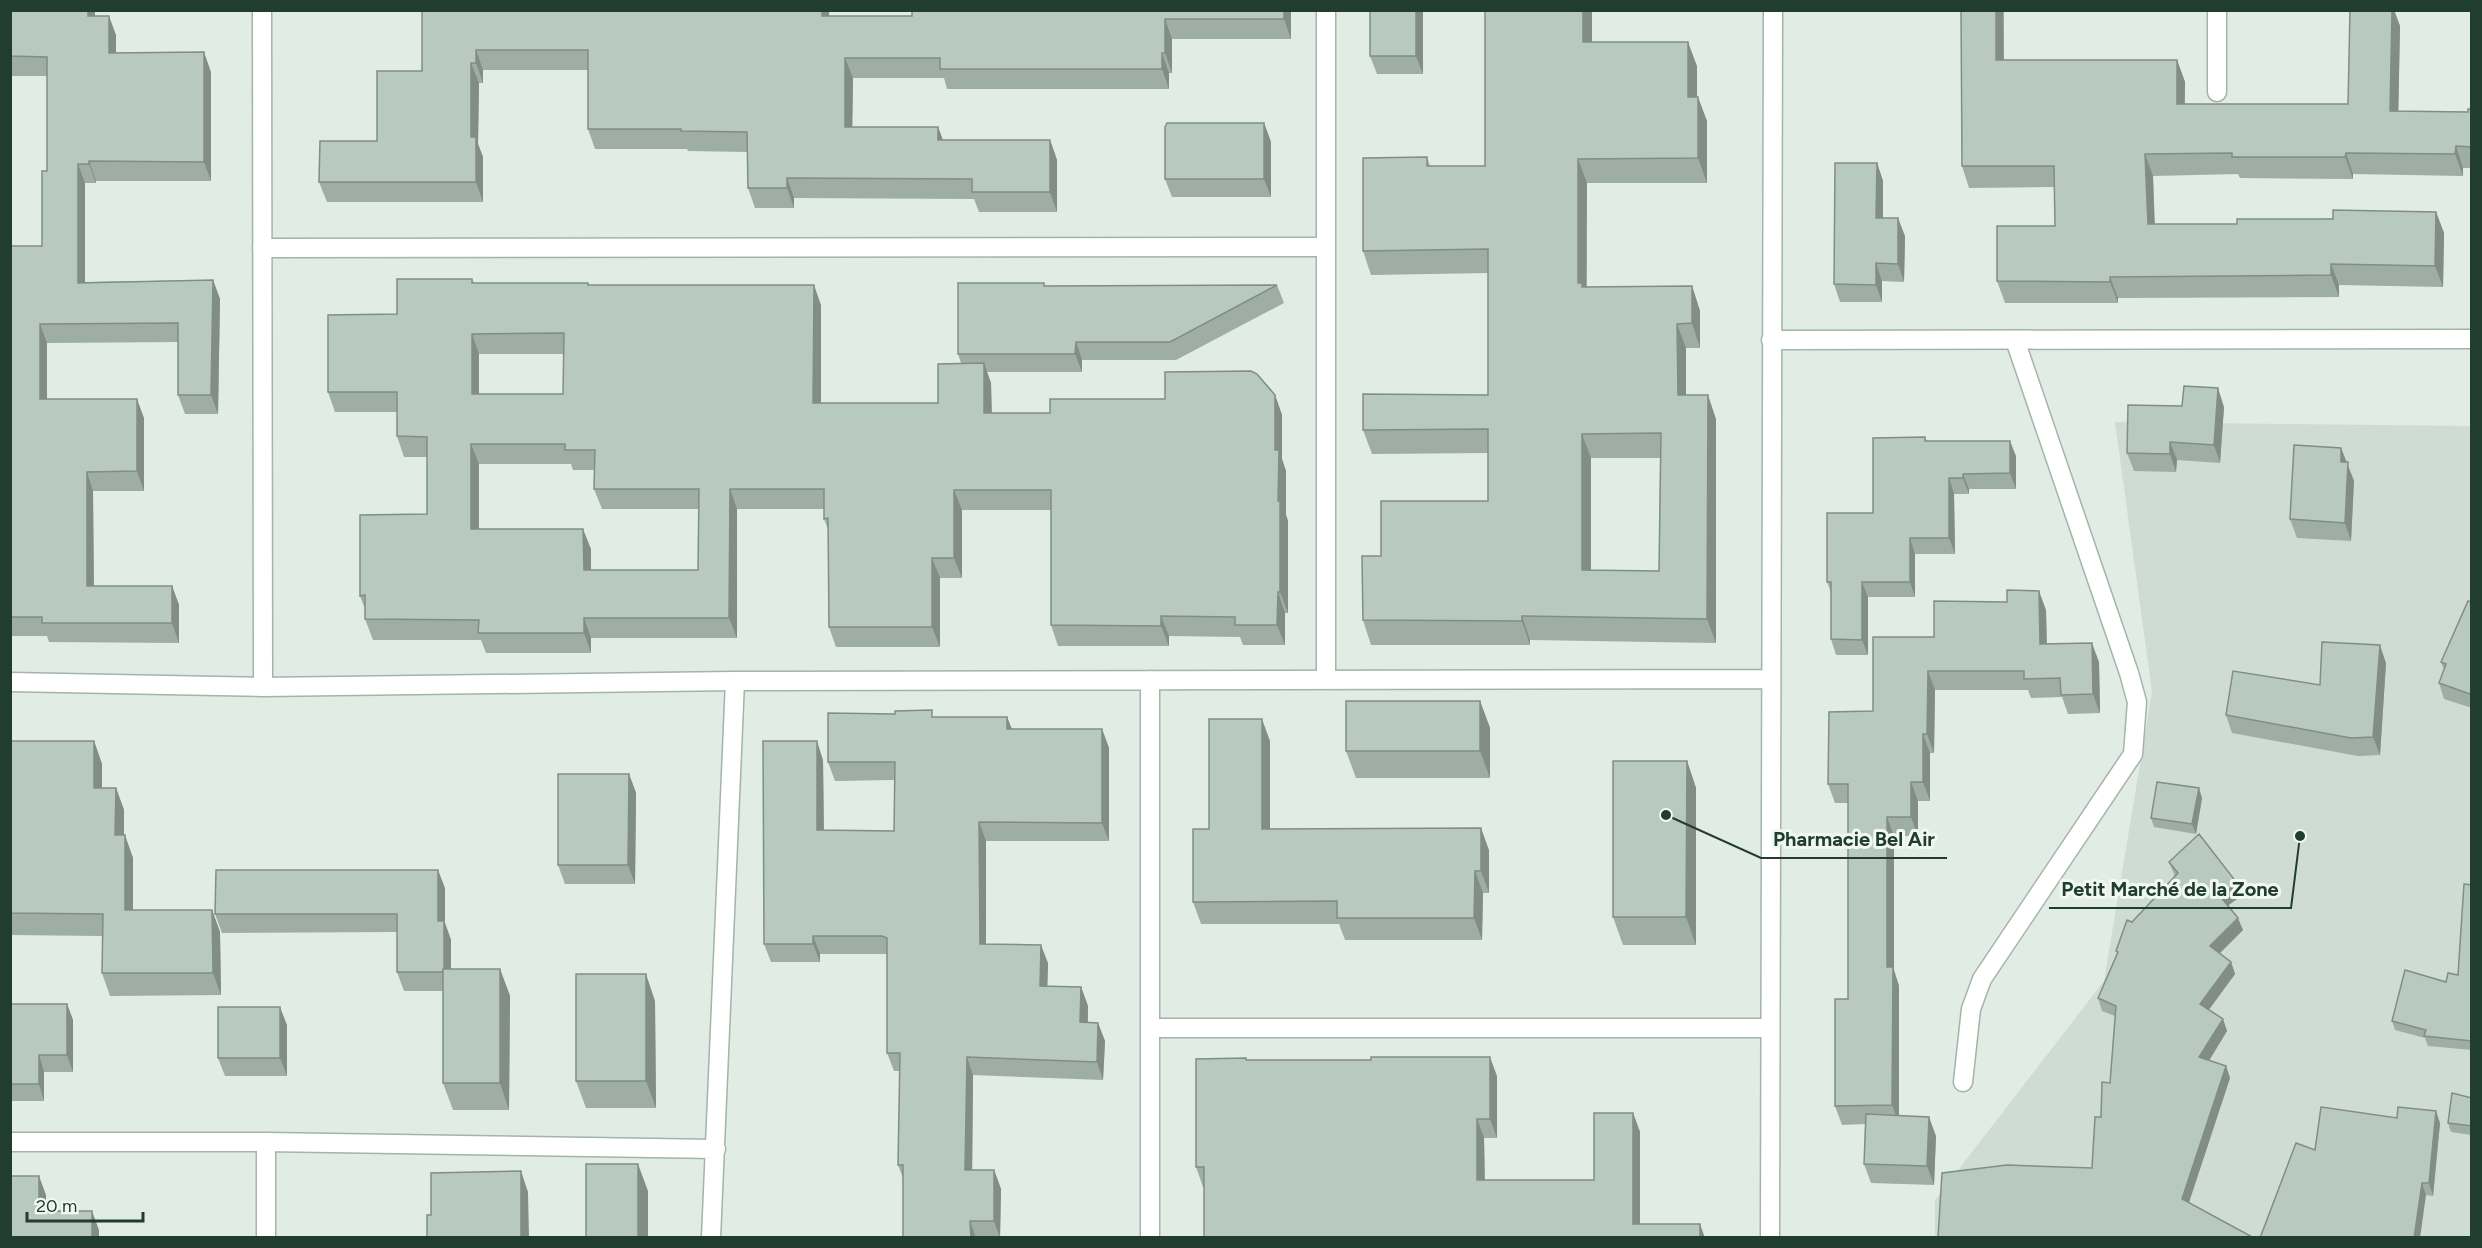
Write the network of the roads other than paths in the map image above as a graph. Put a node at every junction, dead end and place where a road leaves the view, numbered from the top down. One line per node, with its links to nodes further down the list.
1 (262, 10): 7 (street)
2 (1326, 10): 6 (street)
3 (1773, 10): 9 (street)
4 (2217, 10): 5 (street)
5 (2217, 92)
6 (1326, 247): 7 (street); 13 (street)
7 (262, 248): 16 (street)
8 (2472, 339): 10 (street)
9 (1770, 340): 10 (street); 11 (street)
10 (2015, 340): 19 (street)
11 (1770, 679): 13 (street); 18 (street)
12 (1150, 680): 13 (street); 14 (street); 17 (street)
13 (1326, 680)
14 (735, 681): 16 (street); 22 (street)
15 (10, 682): 16 (street)
16 (263, 687)
17 (1150, 1028): 18 (street); 25 (street)
18 (1770, 1028): 26 (street)
19 (1963, 1082)
20 (10, 1142): 21 (street)
21 (266, 1142): 22 (street); 23 (street)
22 (716, 1149): 24 (street)
23 (266, 1238)
24 (711, 1238)
25 (1150, 1238)
26 (1770, 1238)

